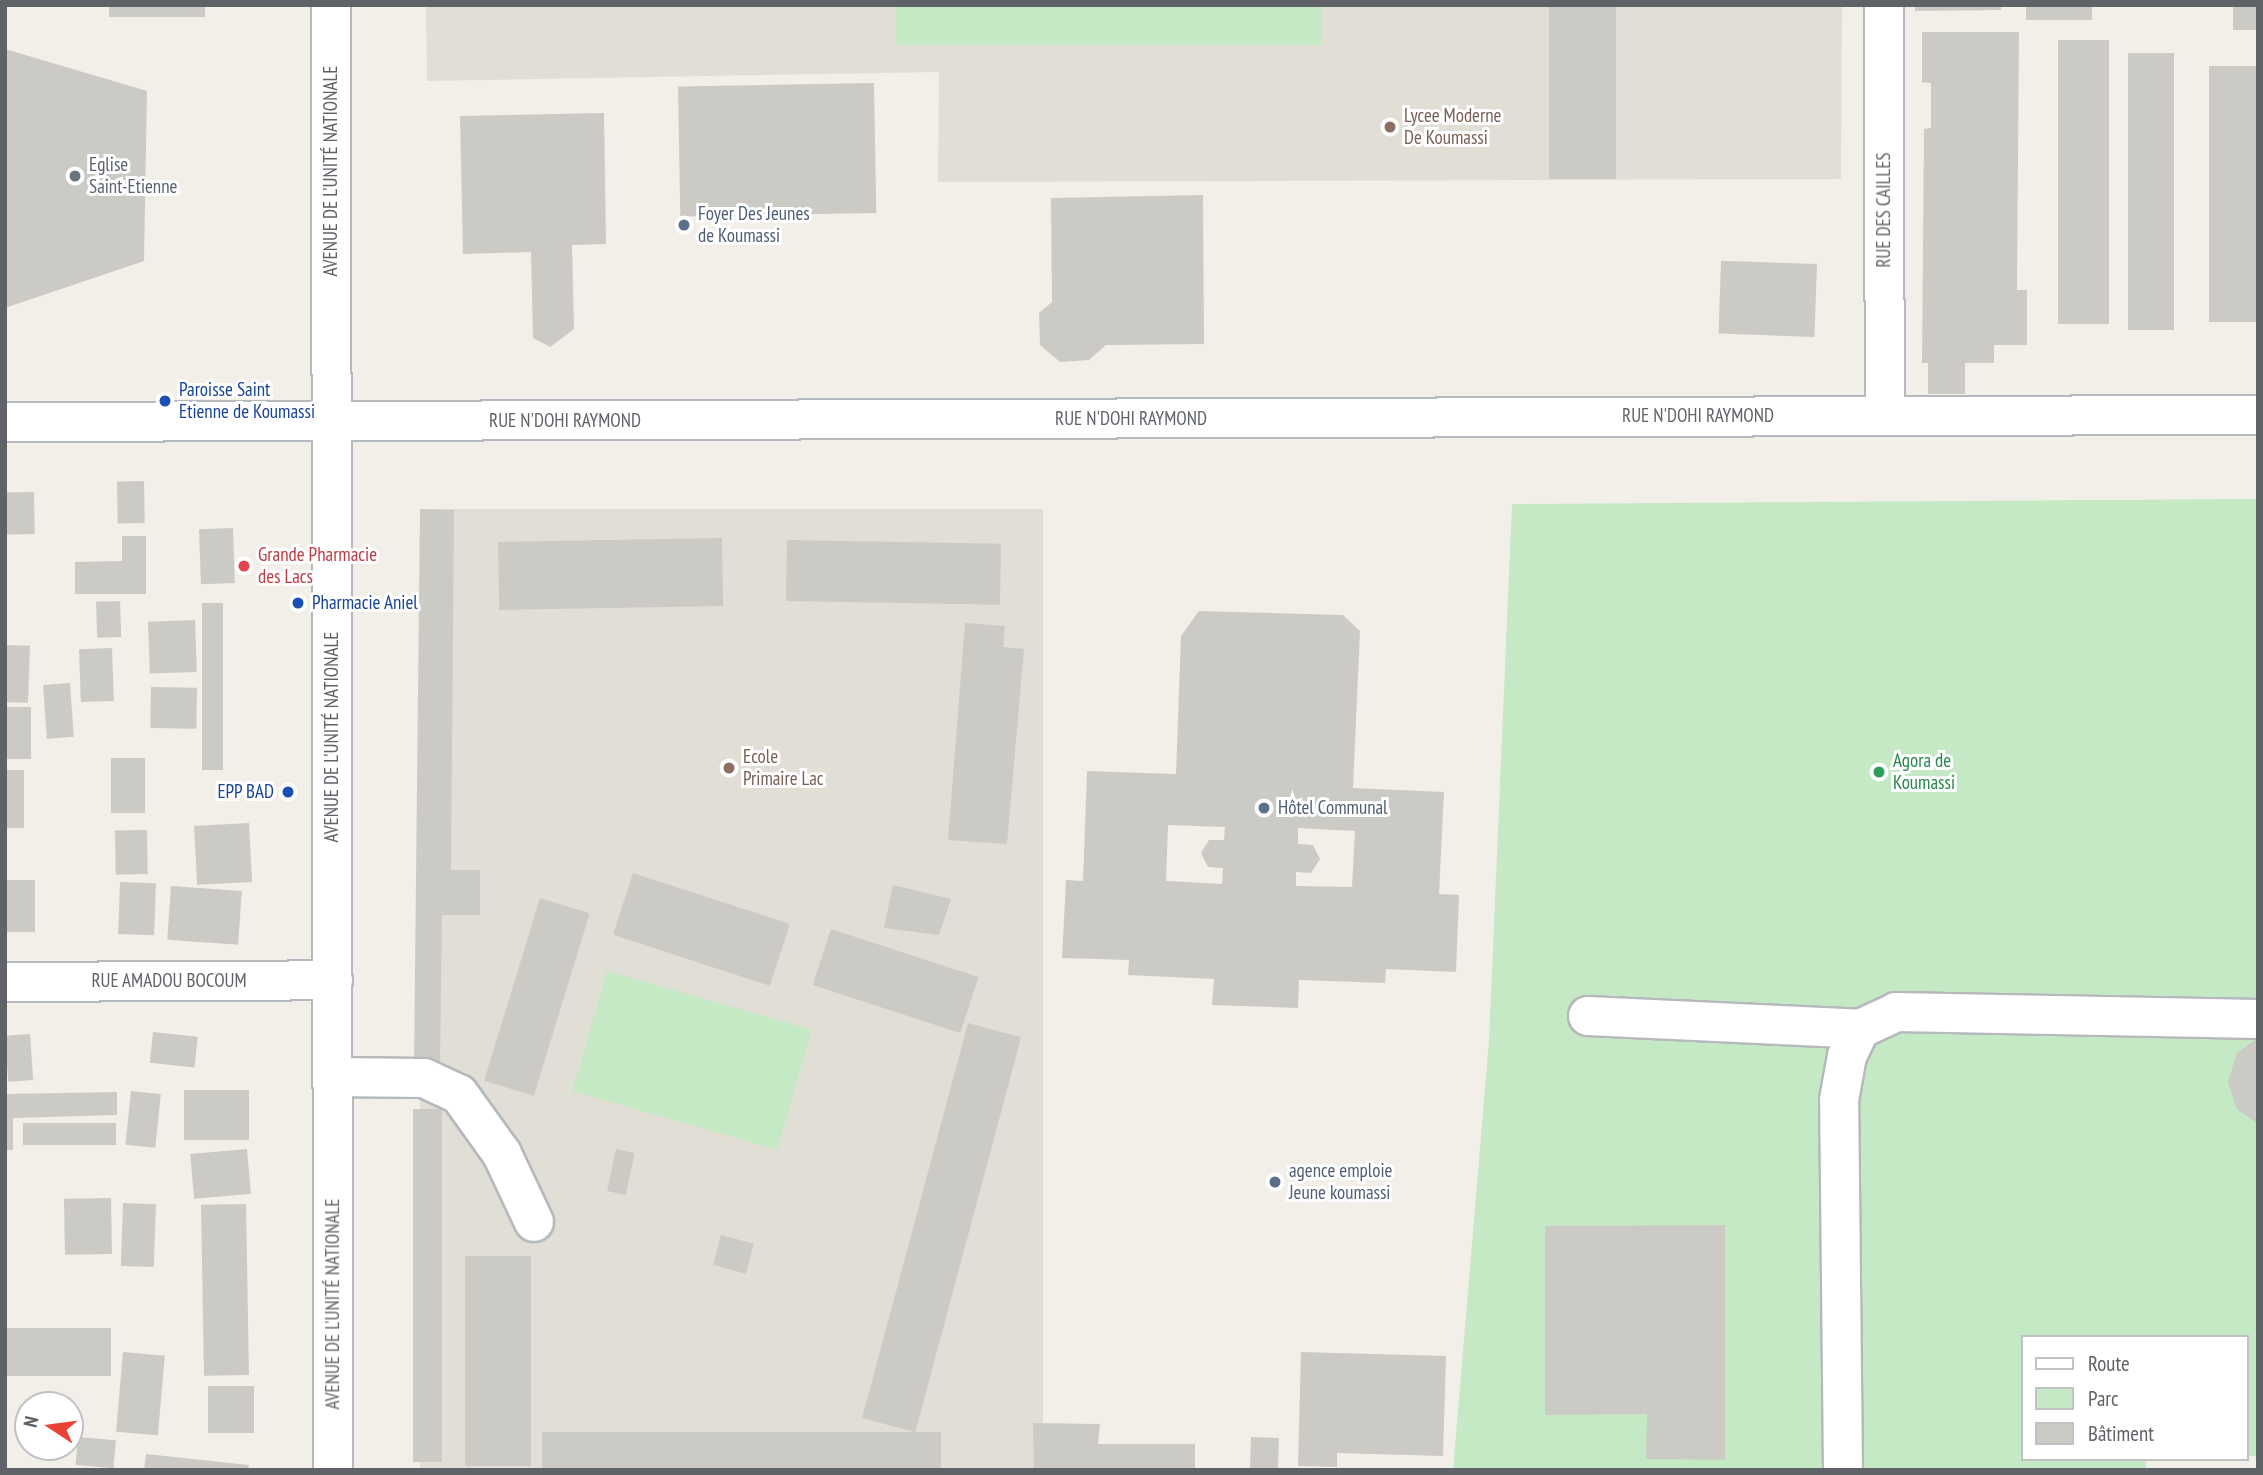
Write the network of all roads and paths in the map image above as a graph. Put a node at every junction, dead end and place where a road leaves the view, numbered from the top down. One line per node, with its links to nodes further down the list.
1 (331, 5): 6 (street, AVENUE DE L'UNITÉ NATIONALE)
2 (1884, 5): 3 (street, RUE DES CAILLES)
3 (1885, 415): 4 (street, RUE N'DOHI RAYMOND); 6 (street, RUE N'DOHI RAYMOND)
4 (2258, 415)
5 (5, 422): 6 (street, RUE N'DOHI RAYMOND)
6 (332, 422): 7 (street, AVENUE DE L'UNITÉ NATIONALE)
7 (333, 980): 8 (street, RUE AMADOU BOCOUM); 12 (street, AVENUE DE L'UNITÉ NATIONALE)
8 (5, 982)
9 (1588, 1016): 11 (street)
10 (2258, 1019): 11 (street)
11 (1860, 1029): 15 (street)
12 (333, 1077): 13 (street); 14 (street, AVENUE DE L'UNITÉ NATIONALE)
13 (534, 1222)
14 (333, 1470)
15 (1843, 1470)

